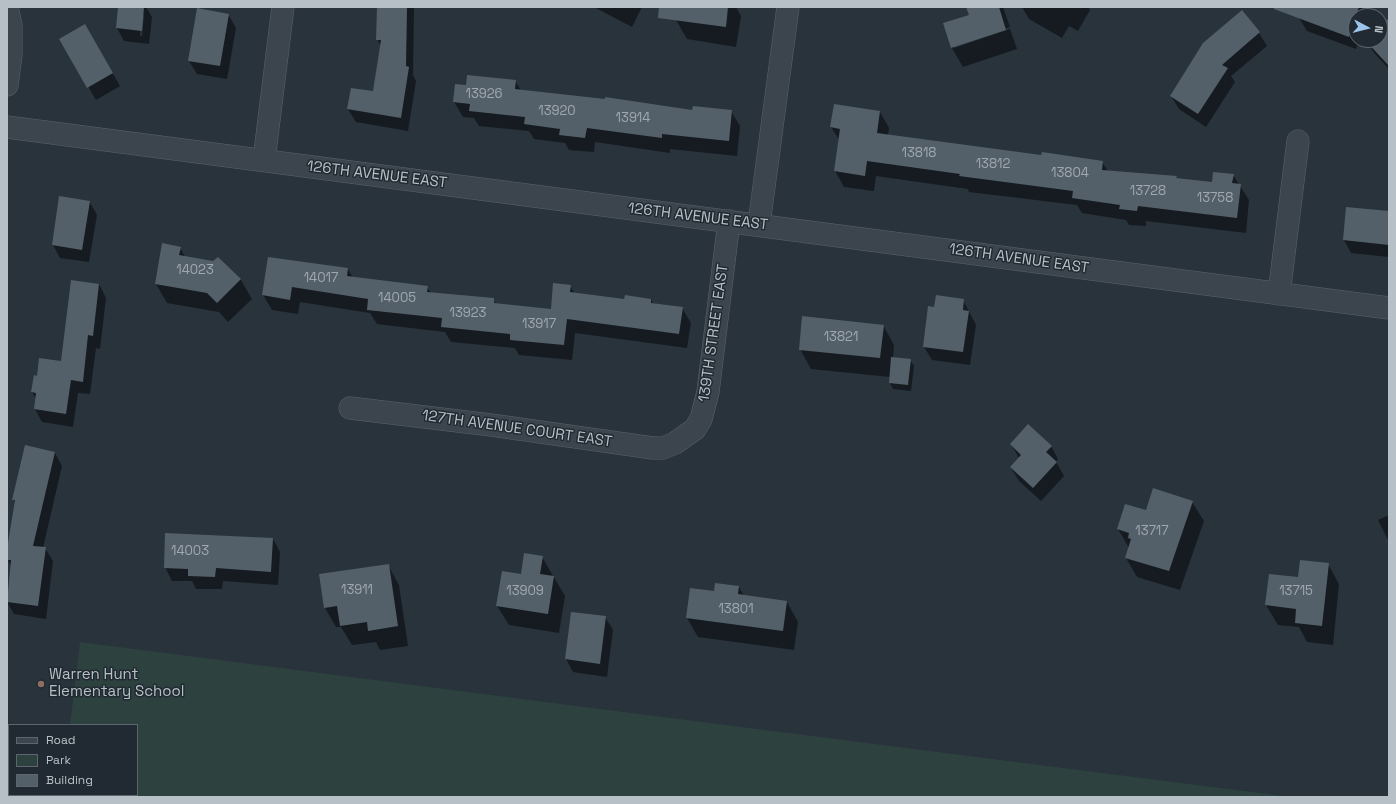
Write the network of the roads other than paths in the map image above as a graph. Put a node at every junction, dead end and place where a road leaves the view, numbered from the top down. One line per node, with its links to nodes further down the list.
1 (7, 7): 4 (street)
2 (283, 7): 7 (street)
3 (788, 7): 9 (street)
4 (7, 85)
5 (7, 127): 7 (street, 126TH AVENUE EAST)
6 (1298, 141): 10 (street)
7 (264, 160): 8 (street, 126TH AVENUE EAST)
8 (729, 221): 9 (street, 126TH AVENUE EAST); 13 (street, 139TH STREET EAST)
9 (759, 224): 10 (street, 126TH AVENUE EAST)
10 (1279, 294): 11 (street, 126TH AVENUE EAST)
11 (1389, 308)
12 (350, 408): 13 (street, 127TH AVENUE COURT EAST)
13 (683, 438)

